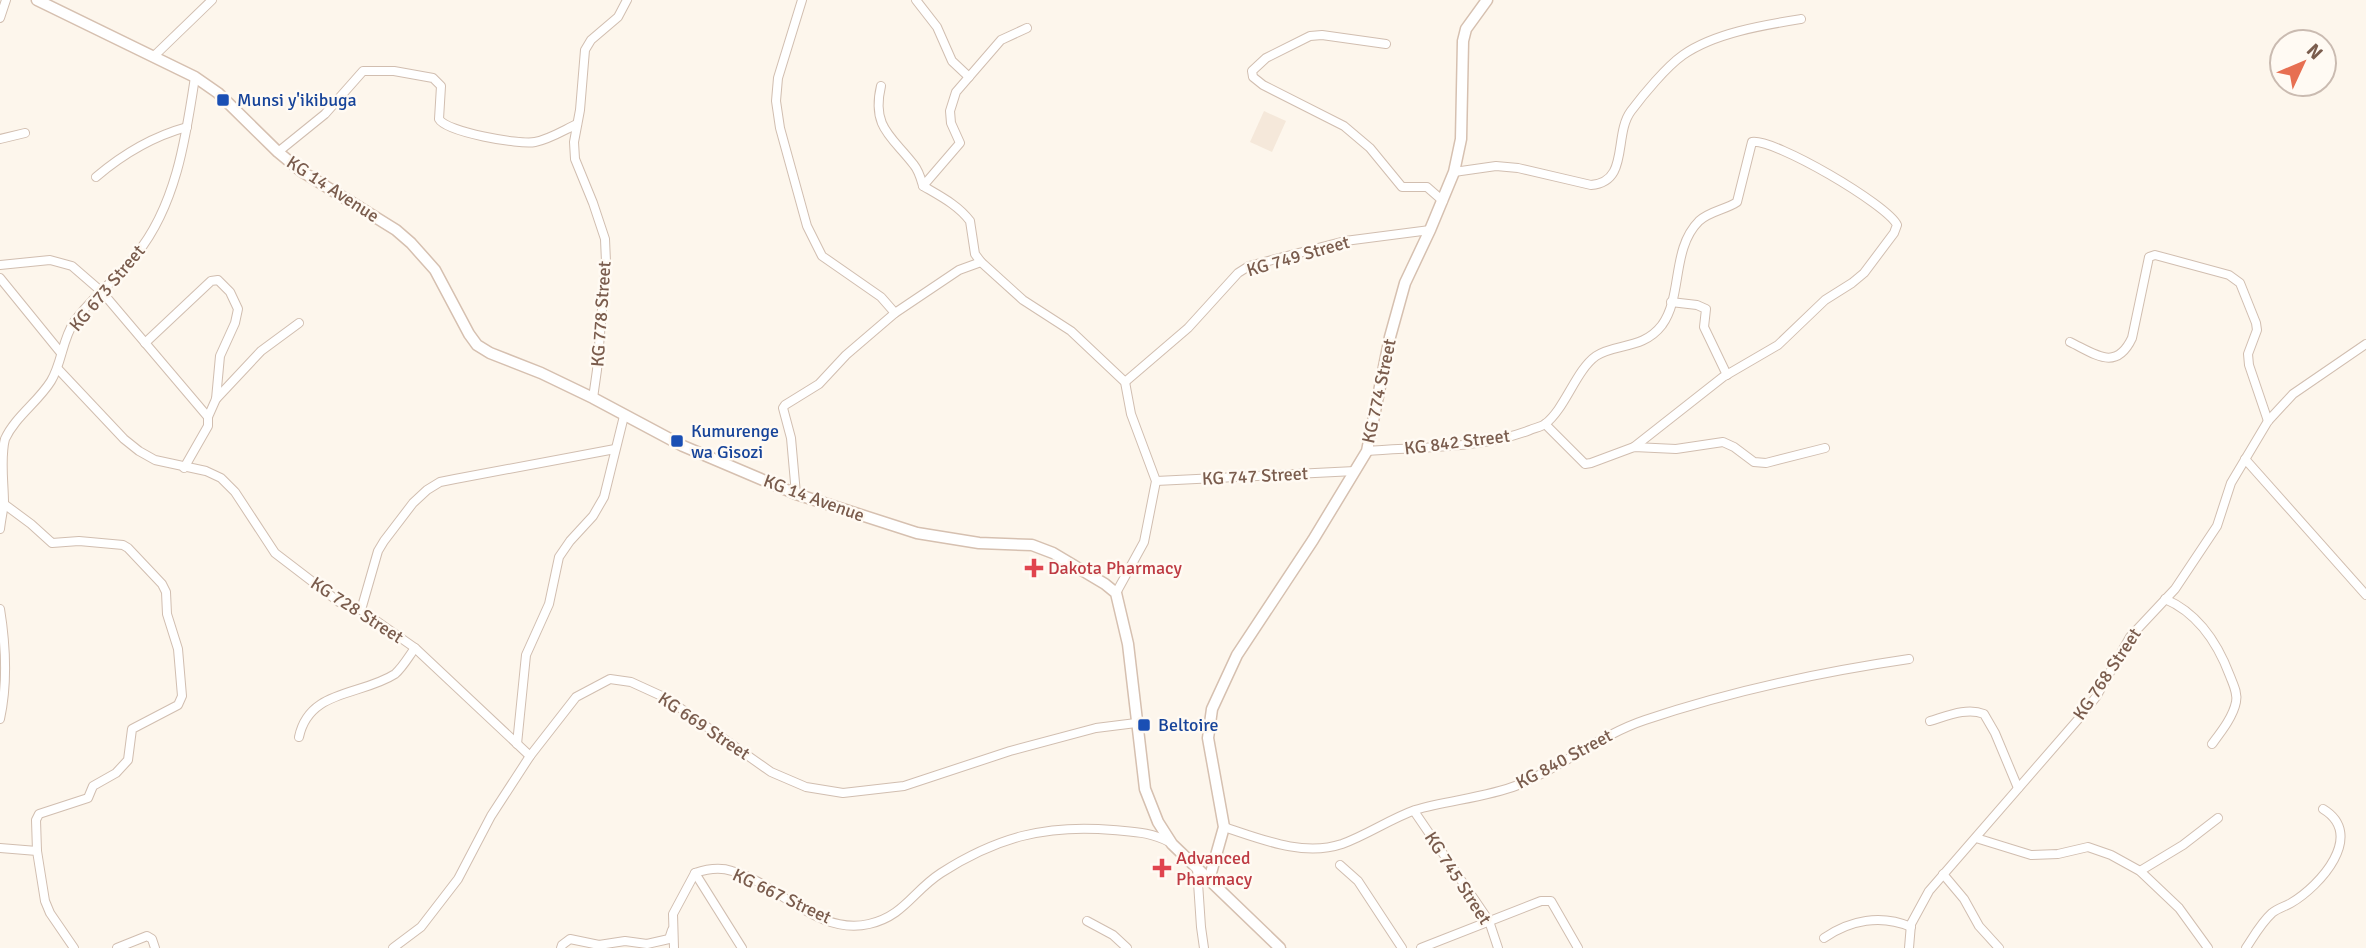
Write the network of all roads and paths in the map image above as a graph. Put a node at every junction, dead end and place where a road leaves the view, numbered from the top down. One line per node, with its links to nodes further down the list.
1 (6, 0): 8 (street)
2 (37, 0): 12 (main road, KG 14 Avenue)
3 (212, 0): 12 (street)
4 (627, 0): 16 (street, KG 778 Street)
5 (802, 0): 31 (street)
6 (916, 0): 14 (street)
7 (1487, 0): 21 (main road, KG 774 Street)
8 (0, 18)
9 (1801, 19): 21 (street)
10 (1027, 28): 14 (street)
11 (1386, 44): 24 (street)
12 (153, 57): 13 (main road, KG 14 Avenue)
13 (195, 76): 17 (street, KG 673 Street); 20 (main road, KG 14 Avenue)
14 (968, 77): 23 (street)
15 (881, 86): 23 (street)
16 (577, 124): 20 (street); 40 (street, KG 778 Street)
17 (187, 127): 22 (street); 29 (street, KG 673 Street)
18 (25, 133): 19 (street)
19 (0, 139)
20 (278, 152): 40 (main road, KG 14 Avenue)
21 (1454, 172): 24 (main road, KG 774 Street)
22 (96, 177)
23 (923, 186): 26 (street)
24 (1443, 201): 25 (main road, KG 774 Street)
25 (1430, 230): 39 (street, KG 749 Street); 49 (main road, KG 774 Street)
26 (981, 262): 31 (street); 39 (street)
27 (0, 265): 29 (street)
28 (0, 278): 36 (street)
29 (102, 292): 34 (street); 36 (street, KG 673 Street)
30 (1671, 302): 38 (street); 38 (street); 45 (street)
31 (895, 313): 54 (street)
32 (299, 323): 41 (street)
33 (2070, 342): 44 (street)
34 (145, 343): 41 (street); 43 (street)
35 (2366, 344): 44 (street, KG 768 Street)
36 (61, 353): 37 (street, KG 673 Street)
37 (58, 369): 51 (street, KG 728 Street); 55 (street, KG 673 Street)
38 (1727, 374): 46 (street)
39 (1125, 382): 53 (street)
40 (593, 398): 42 (main road, KG 14 Avenue)
41 (216, 399): 43 (street)
42 (624, 416): 48 (street); 54 (main road, KG 14 Avenue)
43 (208, 417): 51 (street)
44 (2268, 421): 50 (street, KG 768 Street)
45 (1545, 424): 46 (street); 49 (street, KG 842 Street)
46 (1634, 447): 47 (street)
47 (1825, 448)
48 (615, 449): 61 (street); 68 (street)
49 (1367, 451): 52 (main road, KG 774 Street)
50 (2245, 459): 58 (street); 59 (street, KG 768 Street)
51 (184, 468): 61 (street, KG 728 Street)
52 (1355, 471): 53 (street, KG 747 Street); 75 (main road, KG 774 Street)
53 (1156, 481): 57 (street)
54 (796, 494): 57 (main road, KG 14 Avenue)
55 (4, 504): 56 (street, KG 673 Street); 79 (street)
56 (0, 529)
57 (1116, 593): 66 (main road)
58 (2366, 595)
59 (2165, 599): 69 (street); 71 (street, KG 768 Street)
60 (0, 609): 64 (street)
61 (361, 610): 62 (street, KG 728 Street)
62 (415, 648): 67 (street); 68 (street, KG 728 Street)
63 (1909, 659): 73 (street, KG 840 Street)
64 (0, 719)
65 (1930, 721): 71 (street)
66 (1136, 723): 70 (street, KG 669 Street); 77 (main road)
67 (299, 737)
68 (517, 744): 70 (street, KG 728 Street)
69 (2212, 744)
70 (530, 757): 94 (street, KG 669 Street)
71 (2018, 788): 76 (street, KG 768 Street)
72 (2323, 809): 108 (street)
73 (1413, 811): 75 (street, KG 840 Street); 88 (street, KG 745 Street)
74 (2218, 818): 82 (street)
75 (1224, 827): 85 (main road, KG 774 Street)
76 (1976, 838): 82 (street); 84 (street, KG 768 Street)
77 (1172, 844): 81 (main road); 83 (street, KG 667 Street)
78 (0, 848): 79 (street)
79 (37, 850): 91 (street)
80 (1340, 865): 101 (street)
81 (1197, 868): 85 (main road); 99 (street)
82 (2140, 871): 107 (street)
83 (695, 873): 86 (street); 97 (street)
84 (1943, 874): 89 (street, KG 768 Street); 106 (street)
85 (1209, 880): 100 (main road)
86 (673, 914): 95 (street); 96 (street)
87 (1087, 921): 98 (street)
88 (1489, 921): 102 (street); 103 (street, KG 745 Street); 104 (street)
89 (1911, 927): 90 (street); 105 (street, KG 768 Street)
90 (1824, 938)
91 (74, 948)
92 (117, 948): 93 (street)
93 (155, 948)
94 (393, 948)
95 (561, 948)
96 (674, 948)
97 (742, 948)
98 (1127, 948)
99 (1204, 948)
100 (1280, 948)
101 (1402, 948)
102 (1421, 948)
103 (1498, 948)
104 (1578, 948)
105 (1909, 948)
106 (1998, 948)
107 (2208, 948)
108 (2246, 948)

